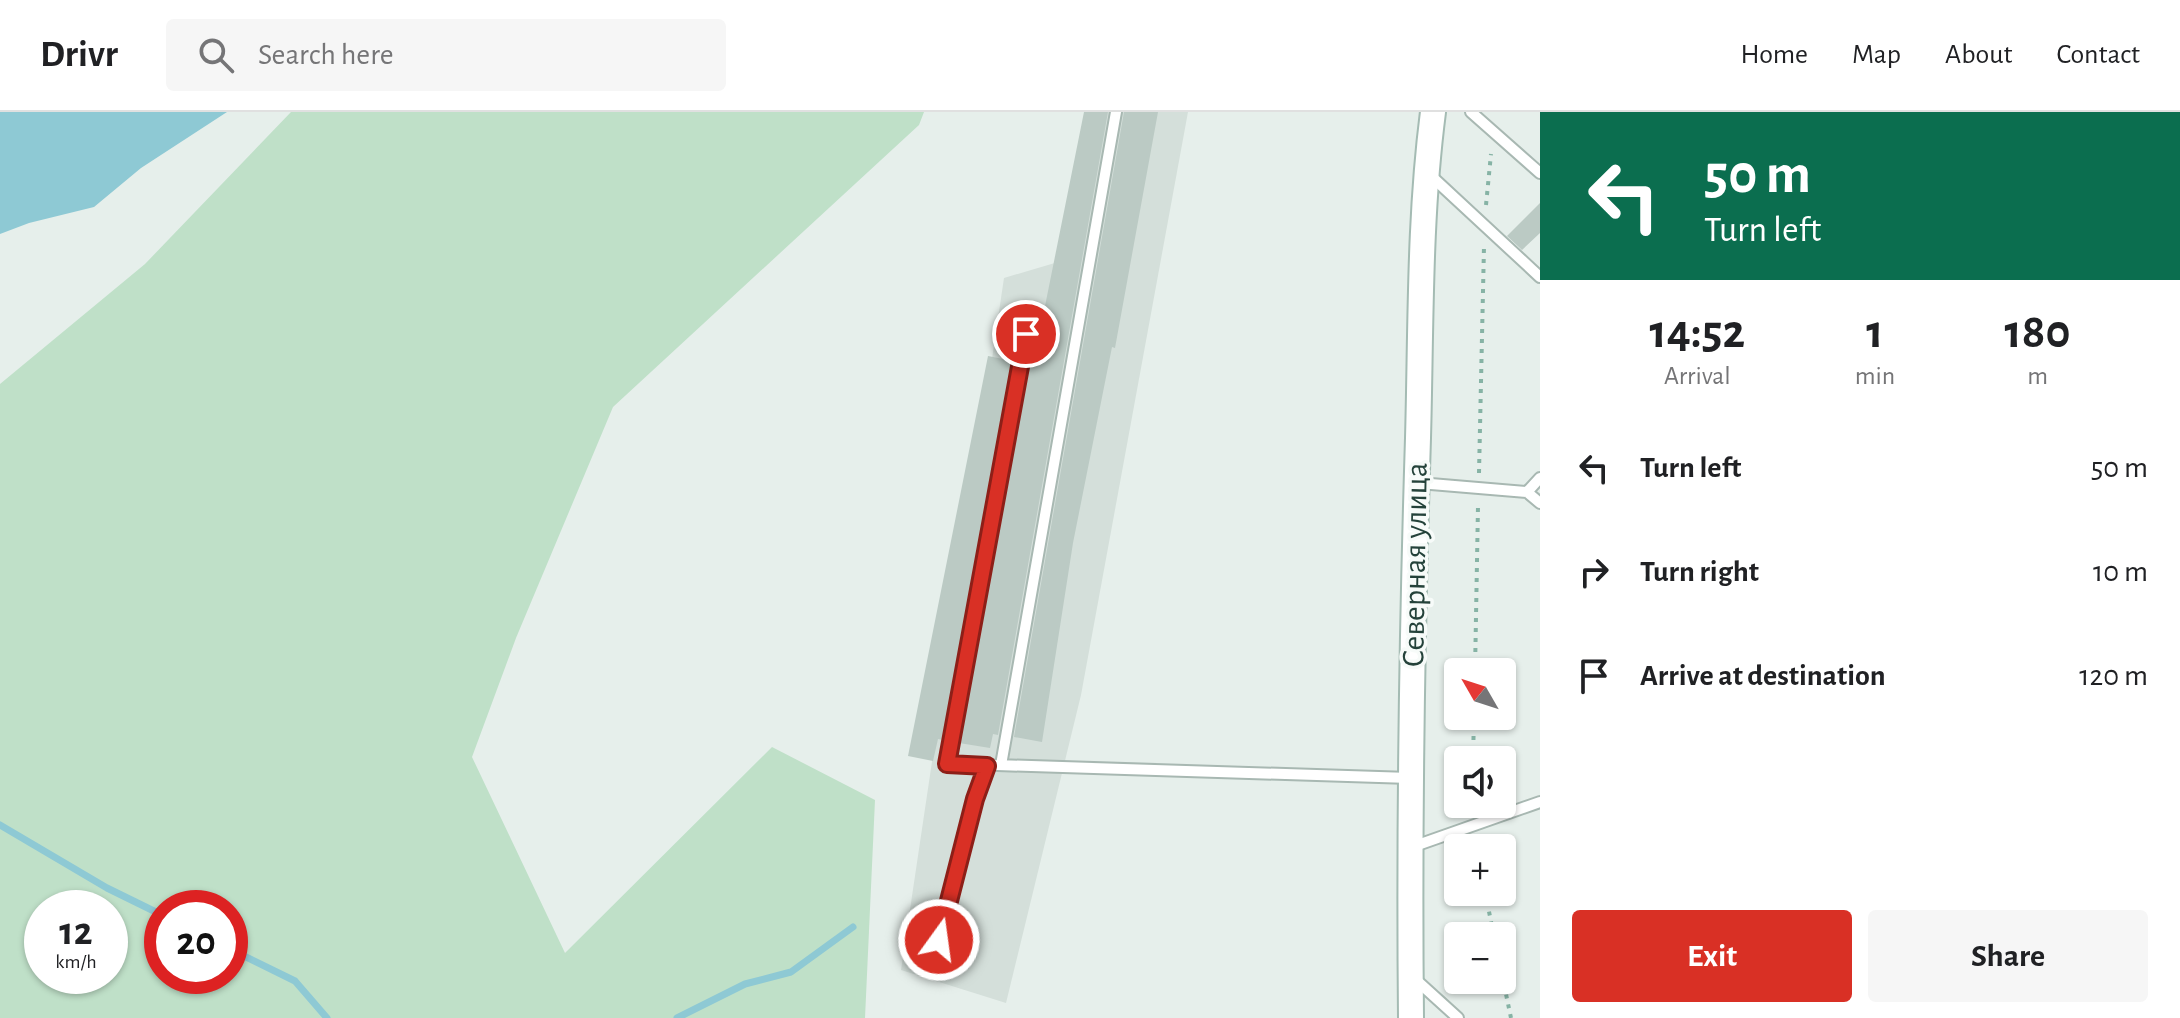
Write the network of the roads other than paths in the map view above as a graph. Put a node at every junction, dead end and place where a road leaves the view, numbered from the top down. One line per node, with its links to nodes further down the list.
1 (1116, 112): 12 (lane)
2 (1433, 112): 4 (street, Северная улица)
3 (1471, 112): 5 (lane)
4 (1425, 170): 6 (lane); 9 (street, Северная улица)
5 (1540, 173)
6 (1540, 277)
7 (1026, 334): 13 (lane)
8 (1540, 478): 10 (lane)
9 (1417, 483): 10 (lane); 14 (street, Северная улица)
10 (1527, 492): 11 (lane)
11 (1540, 503)
12 (1001, 765): 13 (lane); 14 (lane)
13 (987, 766): 17 (lane)
14 (1410, 778): 16 (street, Северная улица)
15 (1540, 802): 16 (lane)
16 (1410, 848): 18 (street, Северная улица)
17 (932, 968)
18 (1411, 975): 19 (street, Северная улица); 20 (lane)
19 (1411, 1018)
20 (1458, 1018)

